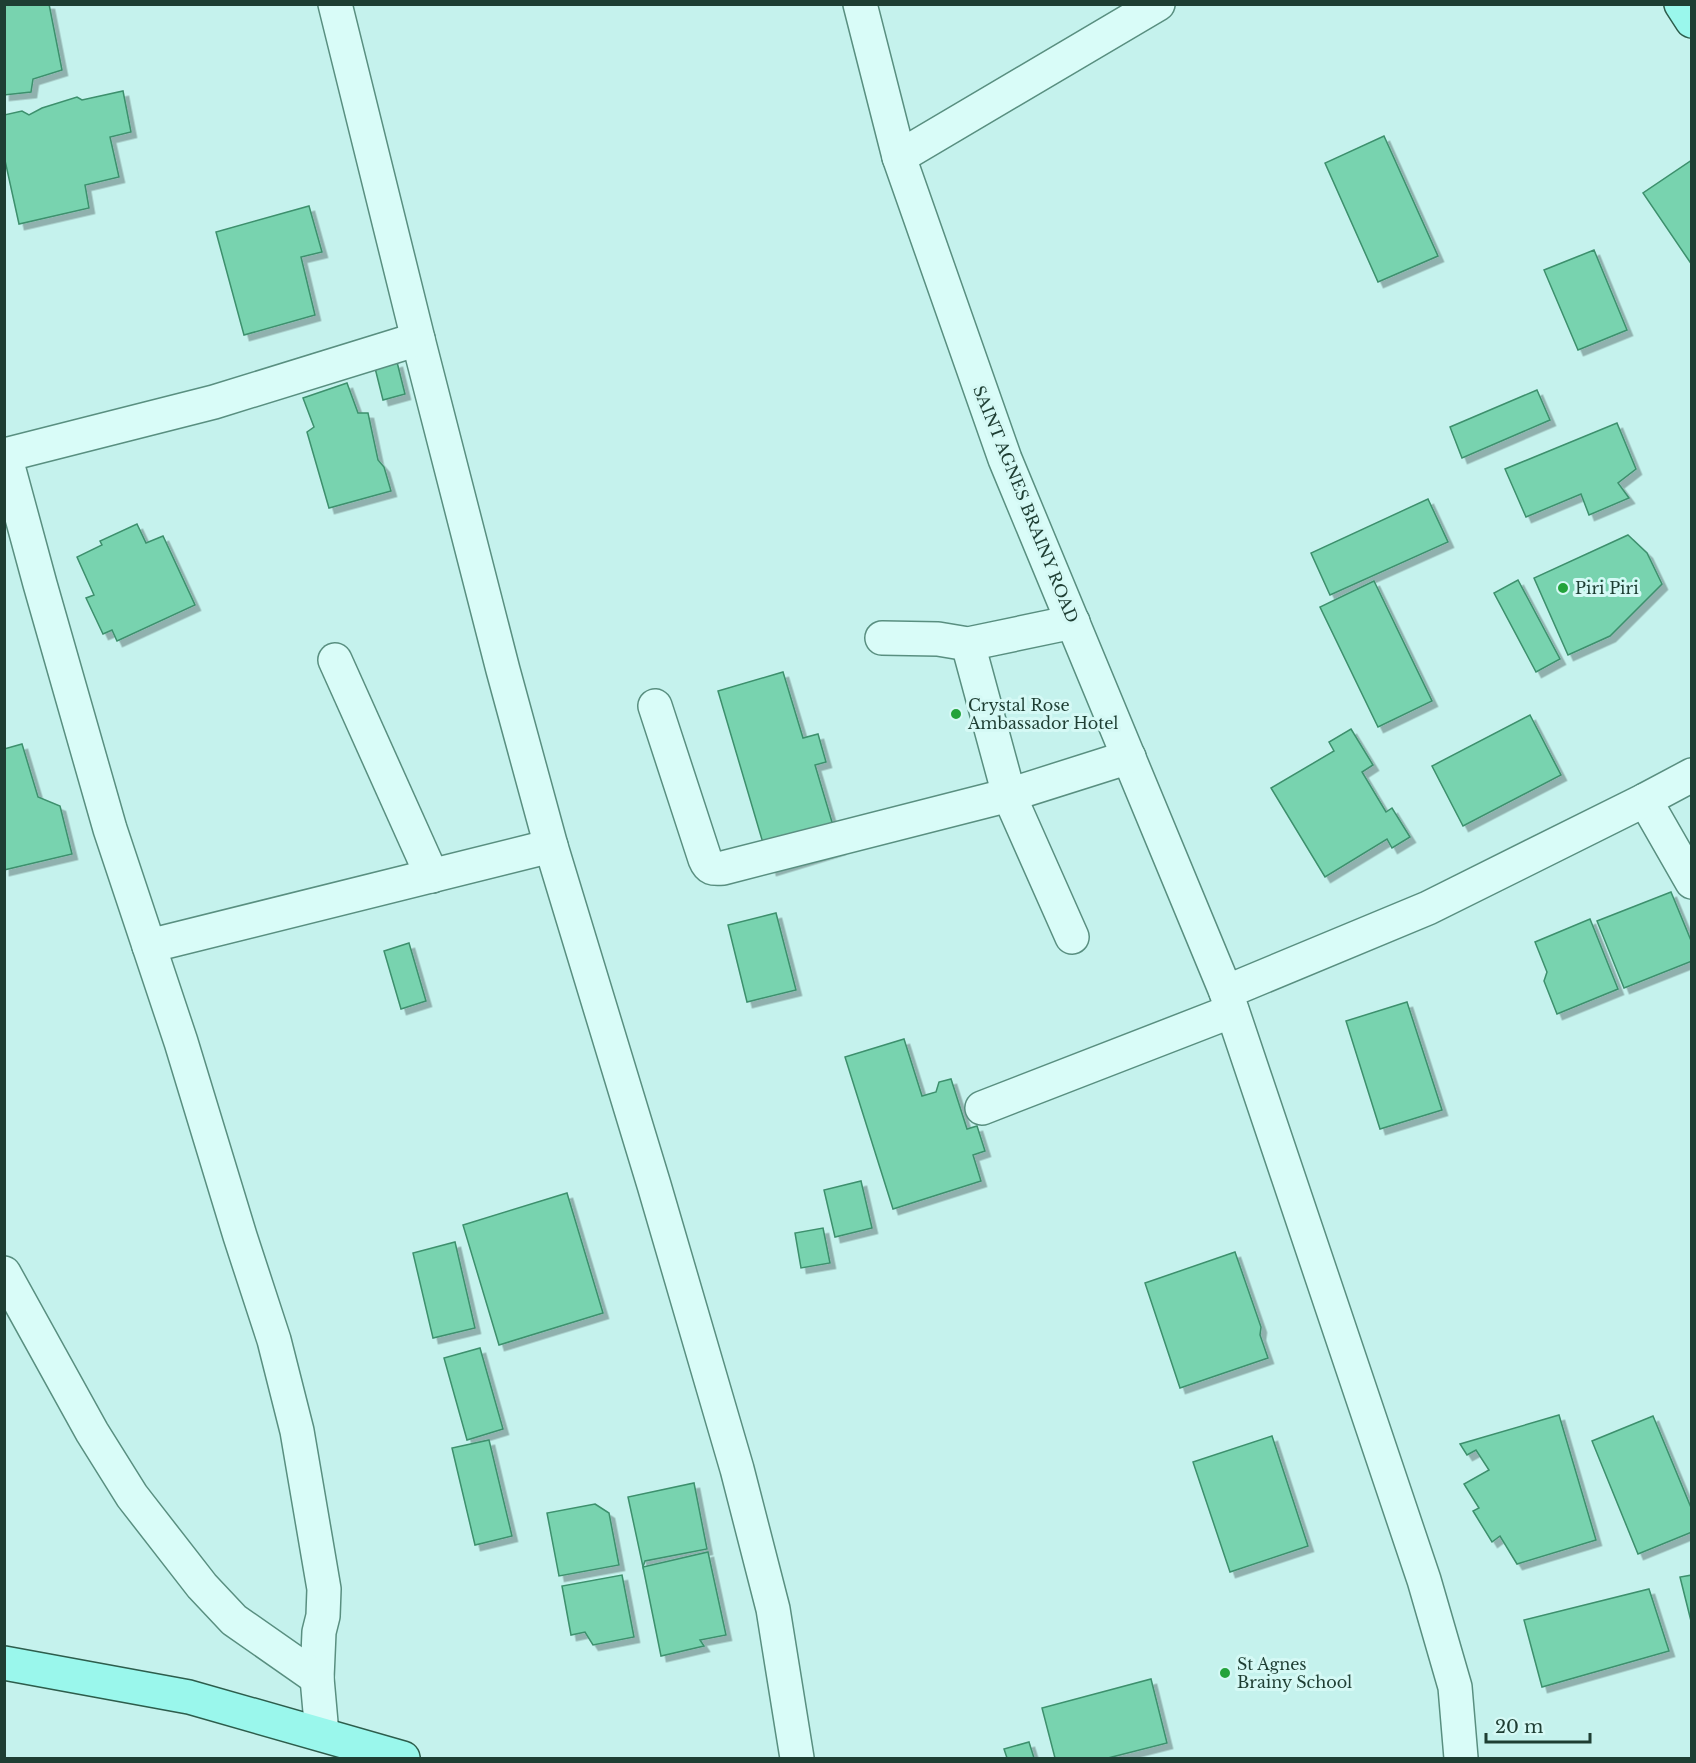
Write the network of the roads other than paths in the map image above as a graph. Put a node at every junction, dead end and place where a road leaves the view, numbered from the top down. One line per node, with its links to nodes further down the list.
1 (336, 4): 7 (street)
2 (860, 4): 6 (street, SAINT AGNES BRAINY ROAD)
3 (1158, 4): 6 (street)
4 (1681, 4): 5 (main road)
5 (1692, 21)
6 (900, 157): 9 (street, SAINT AGNES BRAINY ROAD)
7 (418, 339): 8 (street); 18 (street)
8 (5, 455): 22 (street)
9 (1073, 622): 11 (street); 14 (street, SAINT AGNES BRAINY ROAD)
10 (882, 638): 11 (street)
11 (968, 644): 16 (street)
12 (335, 660): 19 (street)
13 (655, 706): 16 (street)
14 (1129, 757): 16 (street); 23 (street, SAINT AGNES BRAINY ROAD)
15 (1692, 776): 17 (street)
16 (1009, 795): 21 (street)
17 (1646, 800): 20 (street); 23 (street)
18 (552, 846): 19 (street); 30 (street)
19 (432, 876): 22 (street)
20 (1692, 882)
21 (1072, 937)
22 (149, 946): 27 (street)
23 (1229, 1001): 24 (street); 31 (street, SAINT AGNES BRAINY ROAD)
24 (982, 1108)
25 (7, 1283): 27 (street)
26 (4, 1663): 28 (main road)
27 (317, 1678): 28 (street)
28 (322, 1734): 29 (main road)
29 (403, 1758)
30 (797, 1758)
31 (1461, 1758)

